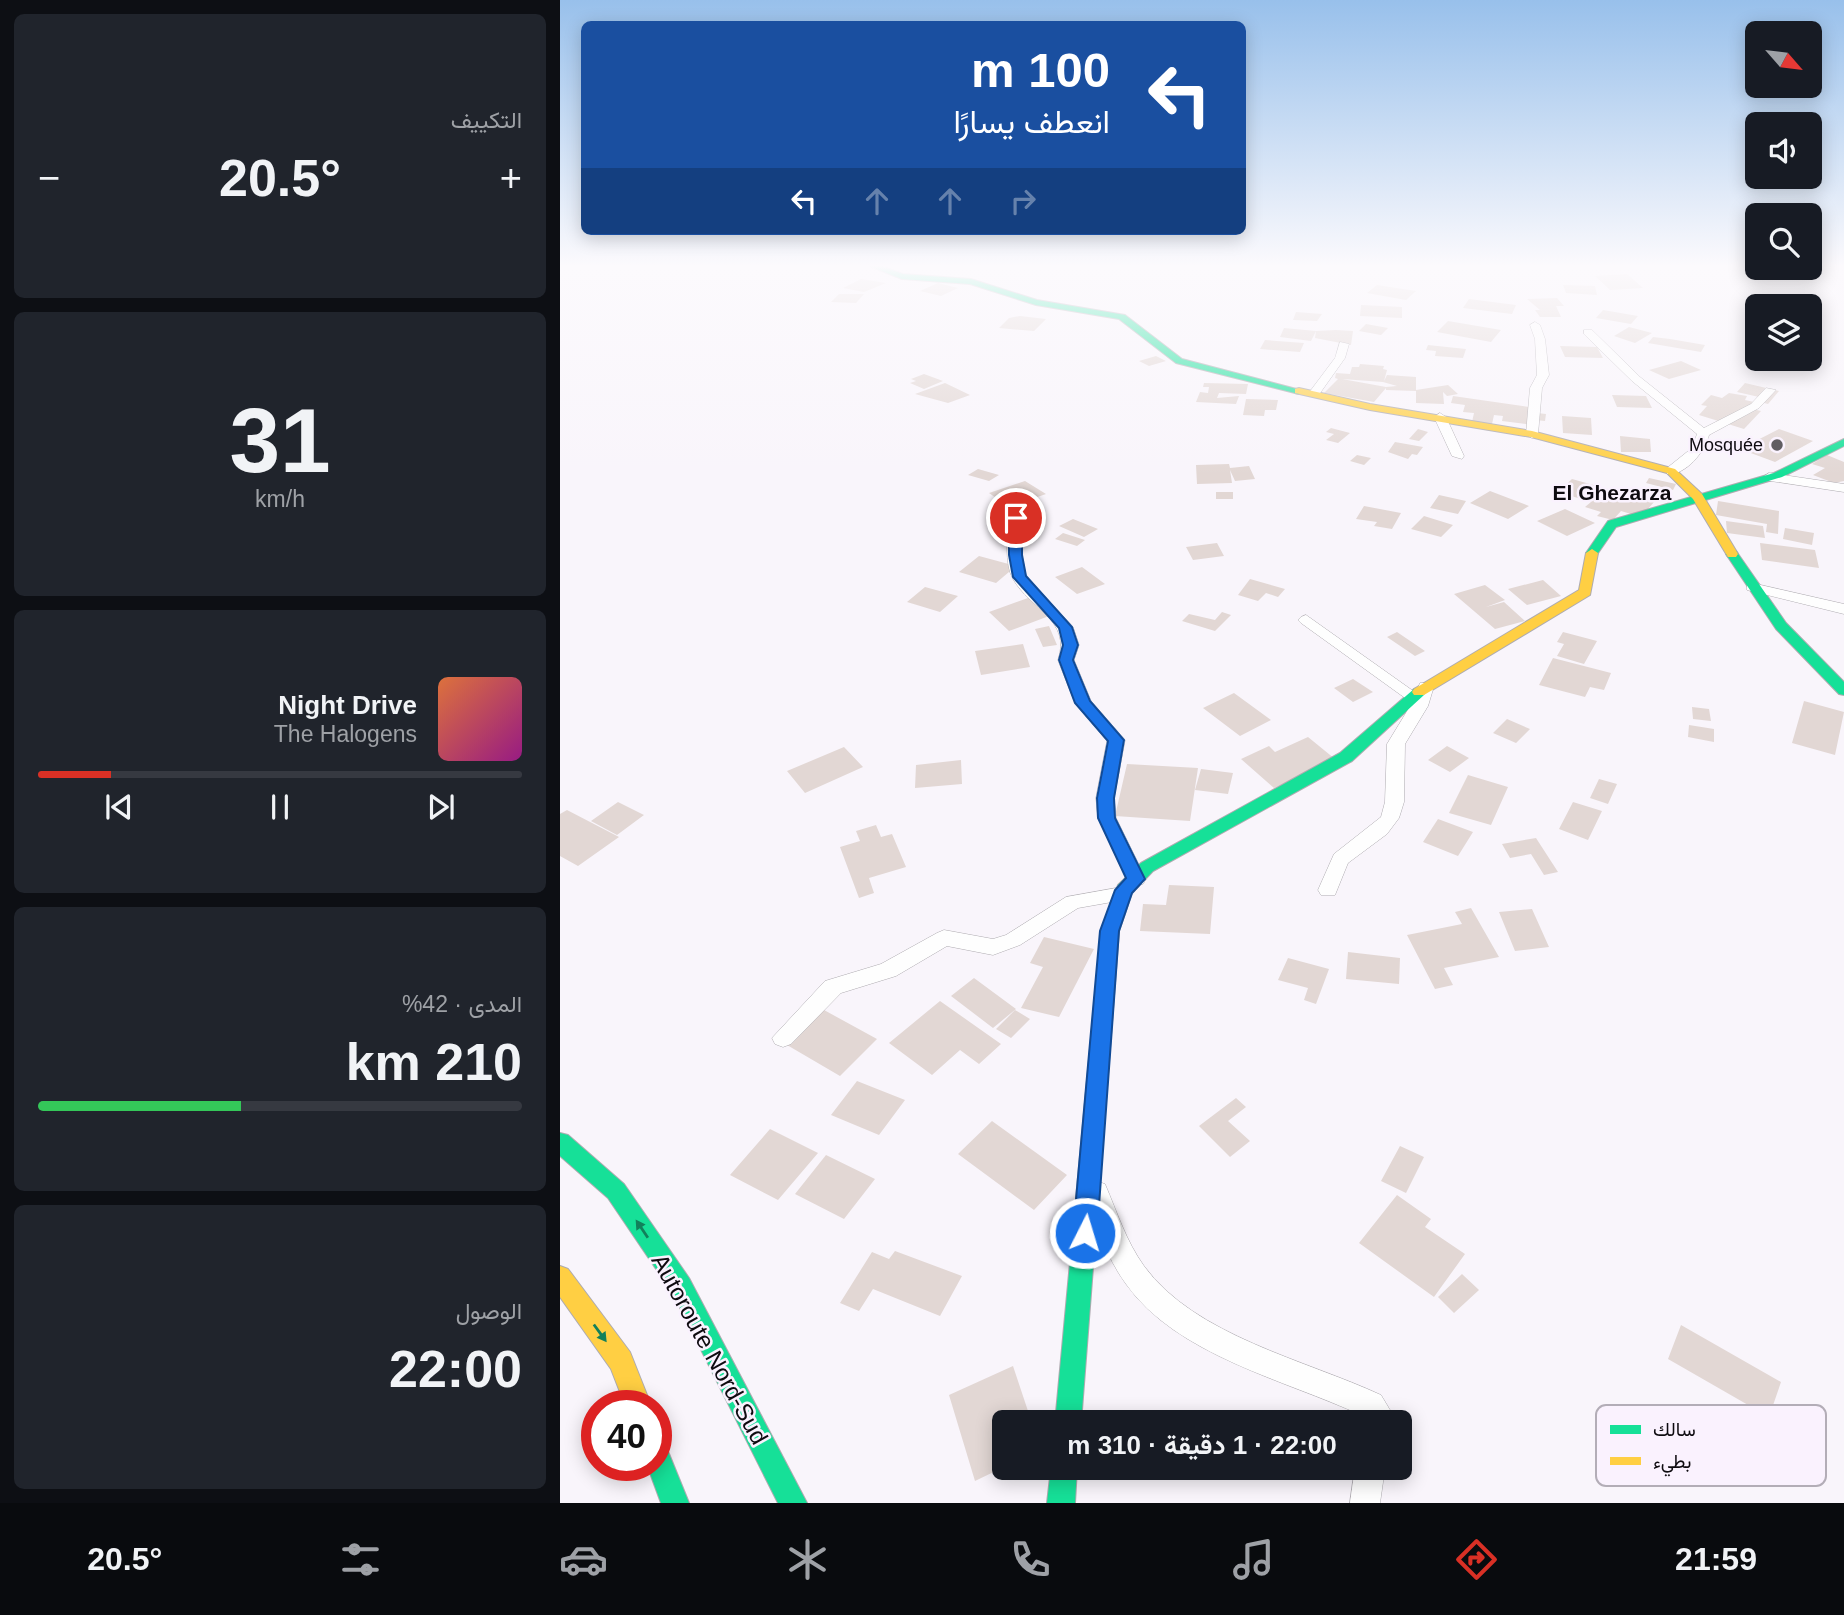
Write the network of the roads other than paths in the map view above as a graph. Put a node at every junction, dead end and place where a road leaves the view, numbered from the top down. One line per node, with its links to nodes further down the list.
1 (1145, 335): 6 (main road)
2 (1539, 335): 9 (street)
3 (1591, 335): 8 (street)
4 (1344, 344): 6 (street)
5 (1770, 390): 8 (street)
6 (1314, 394): 7 (main road)
7 (1440, 417): 9 (main road); 11 (street)
8 (1703, 433): 12 (street)
9 (1532, 434): 12 (main road)
10 (1844, 442): 13 (main road)
11 (1458, 456)
12 (1671, 471): 15 (main road)
13 (1769, 477): 14 (street); 15 (main road)
14 (1844, 488)
15 (1698, 497): 17 (main road); 21 (main road)
16 (1016, 518): 22 (street)
17 (1752, 587): 18 (street); 20 (main road)
18 (1844, 608)
19 (1306, 620): 21 (street)
20 (1844, 691)
21 (1420, 692): 22 (main road); 23 (street)
22 (1129, 886): 24 (street); 26 (main road)
23 (1328, 890)
24 (783, 1038)
25 (560, 1142): 35 (main road, Autoroute Nord-Sud, one-way to 25)
26 (1090, 1179): 29 (main road); 30 (street)
27 (560, 1277): 28 (main road, one-way to 28)
28 (632, 1390)
29 (1069, 1410)
30 (1375, 1410)
31 (1063, 1480): 36 (main road)
32 (1369, 1480): 37 (street)
33 (667, 1481): 34 (main road)
34 (676, 1503)
35 (793, 1503)
36 (1060, 1503)
37 (1366, 1503)

